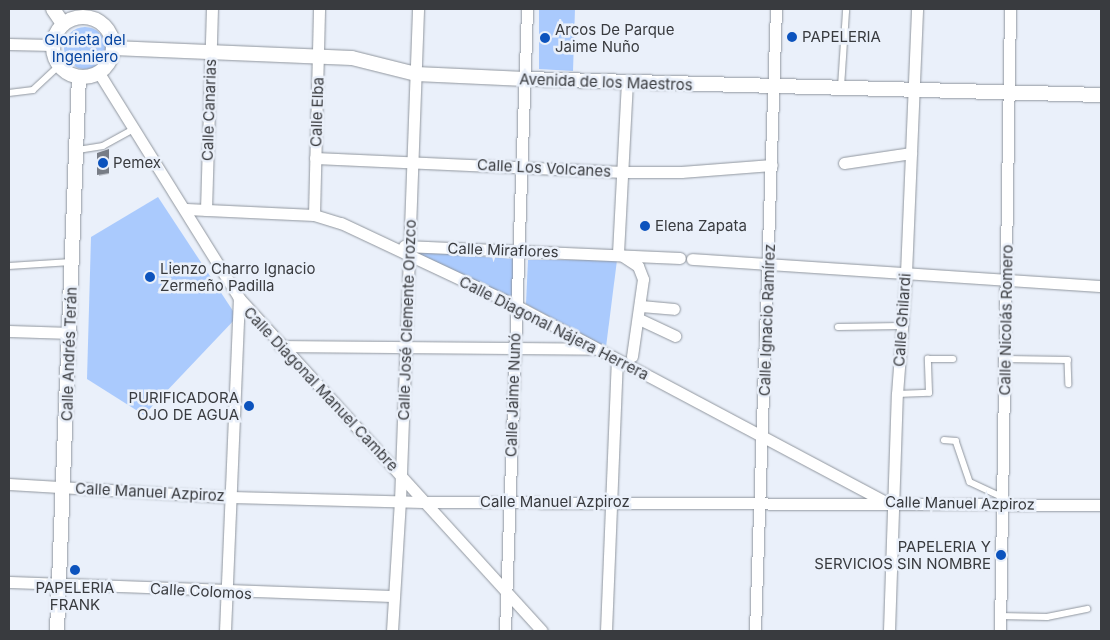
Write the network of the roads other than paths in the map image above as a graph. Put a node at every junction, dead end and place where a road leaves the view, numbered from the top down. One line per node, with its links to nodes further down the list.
1 (53, 9): 11 (street)
2 (212, 9): 15 (street, Calle Canarias)
3 (319, 9): 16 (street, Calle Elba)
4 (418, 9): 19 (street, Calle José Clemente Orozco)
5 (527, 9): 21 (street, Calle Jaime Nunó)
6 (776, 9): 23 (street, Calle Ignacio Ramírez)
7 (917, 9): 25 (street, Calle Ghilardi)
8 (1010, 9): 27 (street, Calle Nicolás Romero)
9 (846, 11): 24 (lane)
10 (83, 13): 11 (street); 14 (street)
11 (63, 24): 13 (street)
12 (9, 44): 13 (street)
13 (52, 45): 17 (street)
14 (113, 48): 15 (street, Avenida de los Maestros); 18 (street)
15 (211, 52): 16 (street, Avenida de los Maestros); 39 (street, Calle Canarias)
16 (318, 56): 19 (street, Avenida de los Maestros); 32 (street, Calle Elba)
17 (58, 66): 20 (street); 26 (lane)
18 (99, 73): 20 (street); 29 (street, Calle Diagonal Manuel Cambre)
19 (416, 74): 21 (street, Avenida de los Maestros); 33 (street, Calle José Clemente Orozco)
20 (79, 78): 30 (street, Calle Andrés Terán)
21 (525, 80): 22 (street, Avenida de los Maestros); 36 (street, Calle Jaime Nunó)
22 (627, 83): 23 (street, Avenida de los Maestros); 37 (street)
23 (774, 88): 24 (street, Avenida de los Maestros); 35 (street, Calle Ignacio Ramírez)
24 (841, 90): 25 (street, Avenida de los Maestros)
25 (914, 91): 27 (street, Avenida de los Maestros); 31 (street, Calle Ghilardi)
26 (9, 93)
27 (1008, 93): 28 (street, Avenida de los Maestros); 48 (street, Calle Nicolás Romero)
28 (1101, 95)
29 (135, 128): 30 (lane); 38 (street, Calle Diagonal Manuel Cambre)
30 (78, 150): 44 (street, Calle Andrés Terán)
31 (911, 154): 34 (street); 47 (street, Calle Ghilardi)
32 (315, 158): 33 (street, Calle Los Volcanes); 40 (street, Calle Elba)
33 (413, 162): 36 (street, Calle Los Volcanes); 41 (street, Calle José Clemente Orozco)
34 (844, 162)
35 (772, 165): 37 (street, Calle Los Volcanes); 45 (street, Calle Ignacio Ramírez)
36 (522, 167): 37 (street, Calle Los Volcanes); 42 (street, Calle Jaime Nunó)
37 (624, 172): 43 (street)
38 (186, 209): 39 (street, Calle Diagonal Nájera Herrera); 50 (street, Calle Diagonal Manuel Cambre)
39 (206, 210): 40 (street, Calle Diagonal Nájera Herrera)
40 (314, 215): 41 (street, Calle Diagonal Nájera Herrera)
41 (409, 251): 42 (street, Calle Miraflores); 51 (street, Calle Diagonal Nájera Herrera); 61 (street, Calle José Clemente Orozco)
42 (519, 252): 43 (street, Calle Miraflores); 51 (street, Calle Jaime Nunó)
43 (618, 253): 45 (street, Calle Miraflores); 52 (street)
44 (73, 262): 46 (lane); 58 (street, Calle Andrés Terán)
45 (770, 264): 47 (street); 70 (street, Calle Ignacio Ramírez)
46 (9, 266)
47 (906, 273): 48 (street); 55 (street, Calle Ghilardi)
48 (1006, 279): 49 (street); 66 (street, Calle Nicolás Romero)
49 (1101, 286)
50 (239, 298): 60 (street, Calle Diagonal Manuel Cambre); 75 (street)
51 (517, 306): 62 (street, Calle Diagonal Nájera Herrera); 63 (street, Calle Jaime Nunó)
52 (641, 306): 53 (street); 54 (street)
53 (674, 309)
54 (639, 320): 59 (street); 64 (street)
55 (901, 326): 56 (lane); 69 (street, Calle Ghilardi)
56 (838, 327)
57 (9, 331): 58 (street)
58 (71, 333): 74 (street, Calle Andrés Terán)
59 (675, 336)
60 (280, 346): 61 (street); 72 (street, Calle Diagonal Manuel Cambre)
61 (405, 348): 63 (street); 72 (street, Calle José Clemente Orozco)
62 (597, 348): 63 (street); 67 (street, Calle Diagonal Nájera Herrera)
63 (514, 350): 79 (street, Calle Jaime Nunó)
64 (632, 356)
65 (952, 359): 69 (lane)
66 (1006, 359): 68 (lane); 77 (street, Calle Nicolás Romero)
67 (617, 360): 70 (street, Calle Diagonal Nájera Herrera); 80 (street)
68 (1069, 384)
69 (897, 394): 81 (street, Calle Ghilardi)
70 (763, 436): 81 (street, Calle Diagonal Nájera Herrera); 82 (street, Calle Ignacio Ramírez)
71 (944, 440): 77 (lane)
72 (401, 476): 76 (street, Calle José Clemente Orozco); 78 (street, Calle Diagonal Manuel Cambre)
73 (9, 484): 74 (street, Calle Manuel Azpiroz)
74 (64, 488): 75 (street, Calle Manuel Azpiroz); 85 (street, Calle Andrés Terán)
75 (231, 497): 76 (street, Calle Manuel Azpiroz); 86 (street)
76 (400, 501): 78 (street, Calle Manuel Azpiroz); 88 (street, Calle José Clemente Orozco)
77 (1004, 501): 81 (street, Calle Manuel Azpiroz); 83 (street, Calle Manuel Azpiroz); 90 (street, Calle Nicolás Romero)
78 (424, 502): 79 (street, Calle Manuel Azpiroz); 87 (street, Calle Diagonal Manuel Cambre)
79 (509, 502): 80 (street, Calle Manuel Azpiroz); 87 (street, Calle Jaime Nunó)
80 (613, 502): 82 (street, Calle Manuel Azpiroz); 96 (street)
81 (890, 502): 82 (street, Calle Manuel Azpiroz); 98 (street, Calle Ghilardi)
82 (761, 503): 97 (street, Calle Ignacio Ramírez)
83 (1101, 505)
84 (9, 582): 85 (street, Calle Colomos)
85 (60, 584): 86 (street, Calle Colomos); 91 (street, Calle Andrés Terán)
86 (227, 593): 88 (street, Calle Colomos); 92 (street)
87 (505, 593): 94 (street, Calle Jaime Nunó); 95 (street, Calle Diagonal Manuel Cambre)
88 (393, 596): 93 (street, Calle José Clemente Orozco)
89 (1087, 609): 90 (lane)
90 (1000, 616): 99 (street, Calle Nicolás Romero)
91 (57, 631)
92 (225, 631)
93 (392, 631)
94 (505, 631)
95 (542, 631)
96 (606, 631)
97 (755, 631)
98 (889, 631)
99 (1000, 631)

